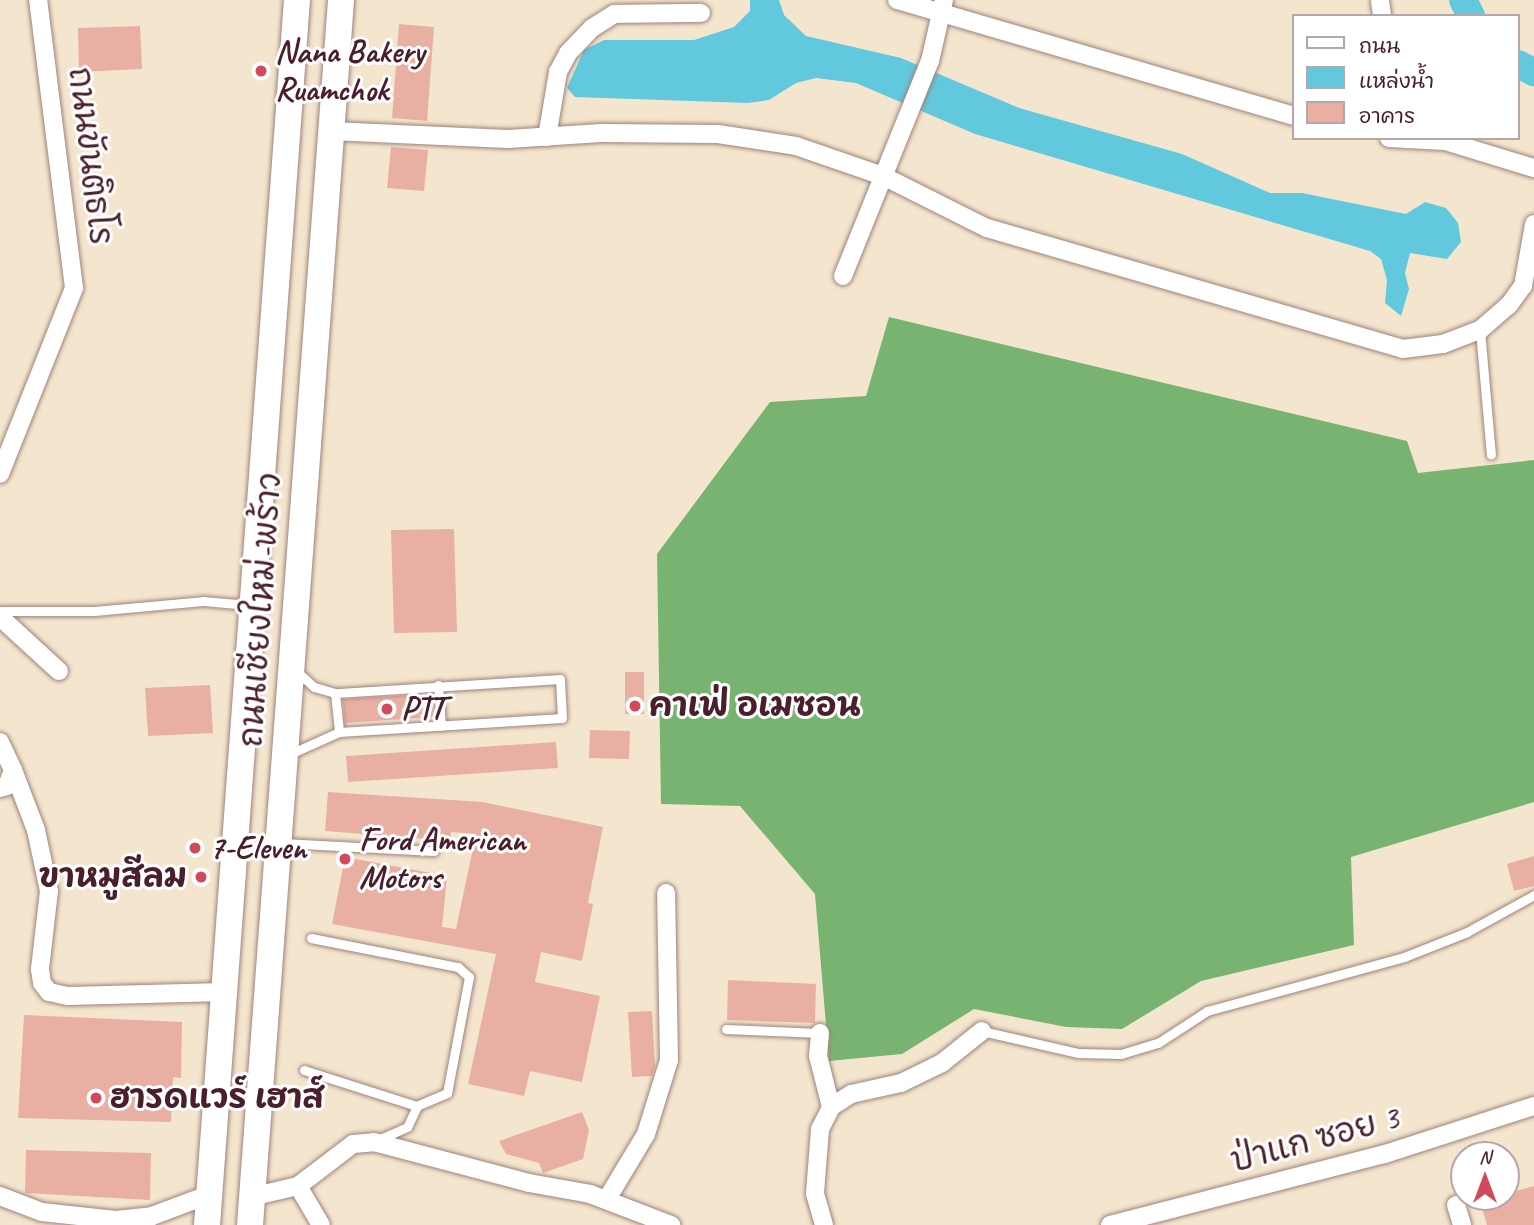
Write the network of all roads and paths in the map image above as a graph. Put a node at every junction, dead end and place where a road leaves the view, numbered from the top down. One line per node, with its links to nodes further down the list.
1 (38, 0): 17 (street, ถนนขันติธโร)
2 (297, 0): 18 (main road, ถนนเชียงใหม่-พร้าว)
3 (341, 0): 8 (main road, ถนนเชียงใหม่-พร้าว)
4 (897, 0): 5 (street)
5 (944, 6): 7 (street); 12 (street)
6 (701, 13): 9 (street)
7 (1292, 115)
8 (331, 131): 9 (street); 21 (main road, ถนนเชียงใหม่-พร้าว)
9 (547, 136): 12 (street)
10 (1420, 140): 11 (street)
11 (1534, 168)
12 (883, 176): 14 (street); 15 (street)
13 (1534, 224): 15 (street)
14 (843, 275)
15 (1480, 330): 16 (lane)
16 (1491, 455)
17 (0, 474)
18 (252, 605): 19 (lane); 36 (main road, ถนนเชียงใหม่-พร้าว)
19 (0, 611)
20 (0, 617): 22 (street)
21 (292, 668): 24 (lane); 28 (main road, ถนนเชียงใหม่-พร้าว)
22 (60, 671)
23 (438, 685): 24 (lane); 25 (lane); 25 (lane)
24 (335, 693): 26 (lane)
25 (441, 726): 26 (lane)
26 (339, 733): 28 (lane)
27 (0, 742): 29 (street)
28 (285, 757): 31 (main road, ถนนเชียงใหม่-พร้าว)
29 (13, 769): 30 (street); 36 (street)
30 (0, 788)
31 (278, 842): 32 (lane); 48 (main road, ถนนเชียงใหม่-พร้าว)
32 (434, 851)
33 (666, 893): 49 (street)
34 (1534, 895): 38 (lane)
35 (311, 937): 41 (lane)
36 (224, 992): 46 (main road, ถนนเชียงใหม่-พร้าว)
37 (726, 1028): 39 (lane)
38 (982, 1031): 43 (street)
39 (820, 1033): 43 (street)
40 (304, 1070): 41 (lane)
41 (417, 1106): 44 (lane)
42 (1534, 1106): 55 (street, ป่าแก ซอย 3)
43 (831, 1107): 54 (street)
44 (374, 1142): 45 (street); 49 (street)
45 (298, 1186): 48 (street); 52 (street)
46 (208, 1195): 47 (street); 48 (main road); 50 (main road, ถนนเชียงใหม่-พร้าว)
47 (0, 1196)
48 (251, 1196): 51 (main road, ถนนเชียงใหม่-พร้าว)
49 (607, 1199): 53 (street)
50 (207, 1225)
51 (250, 1225)
52 (321, 1225)
53 (671, 1225)
54 (824, 1225)
55 (1110, 1225)

